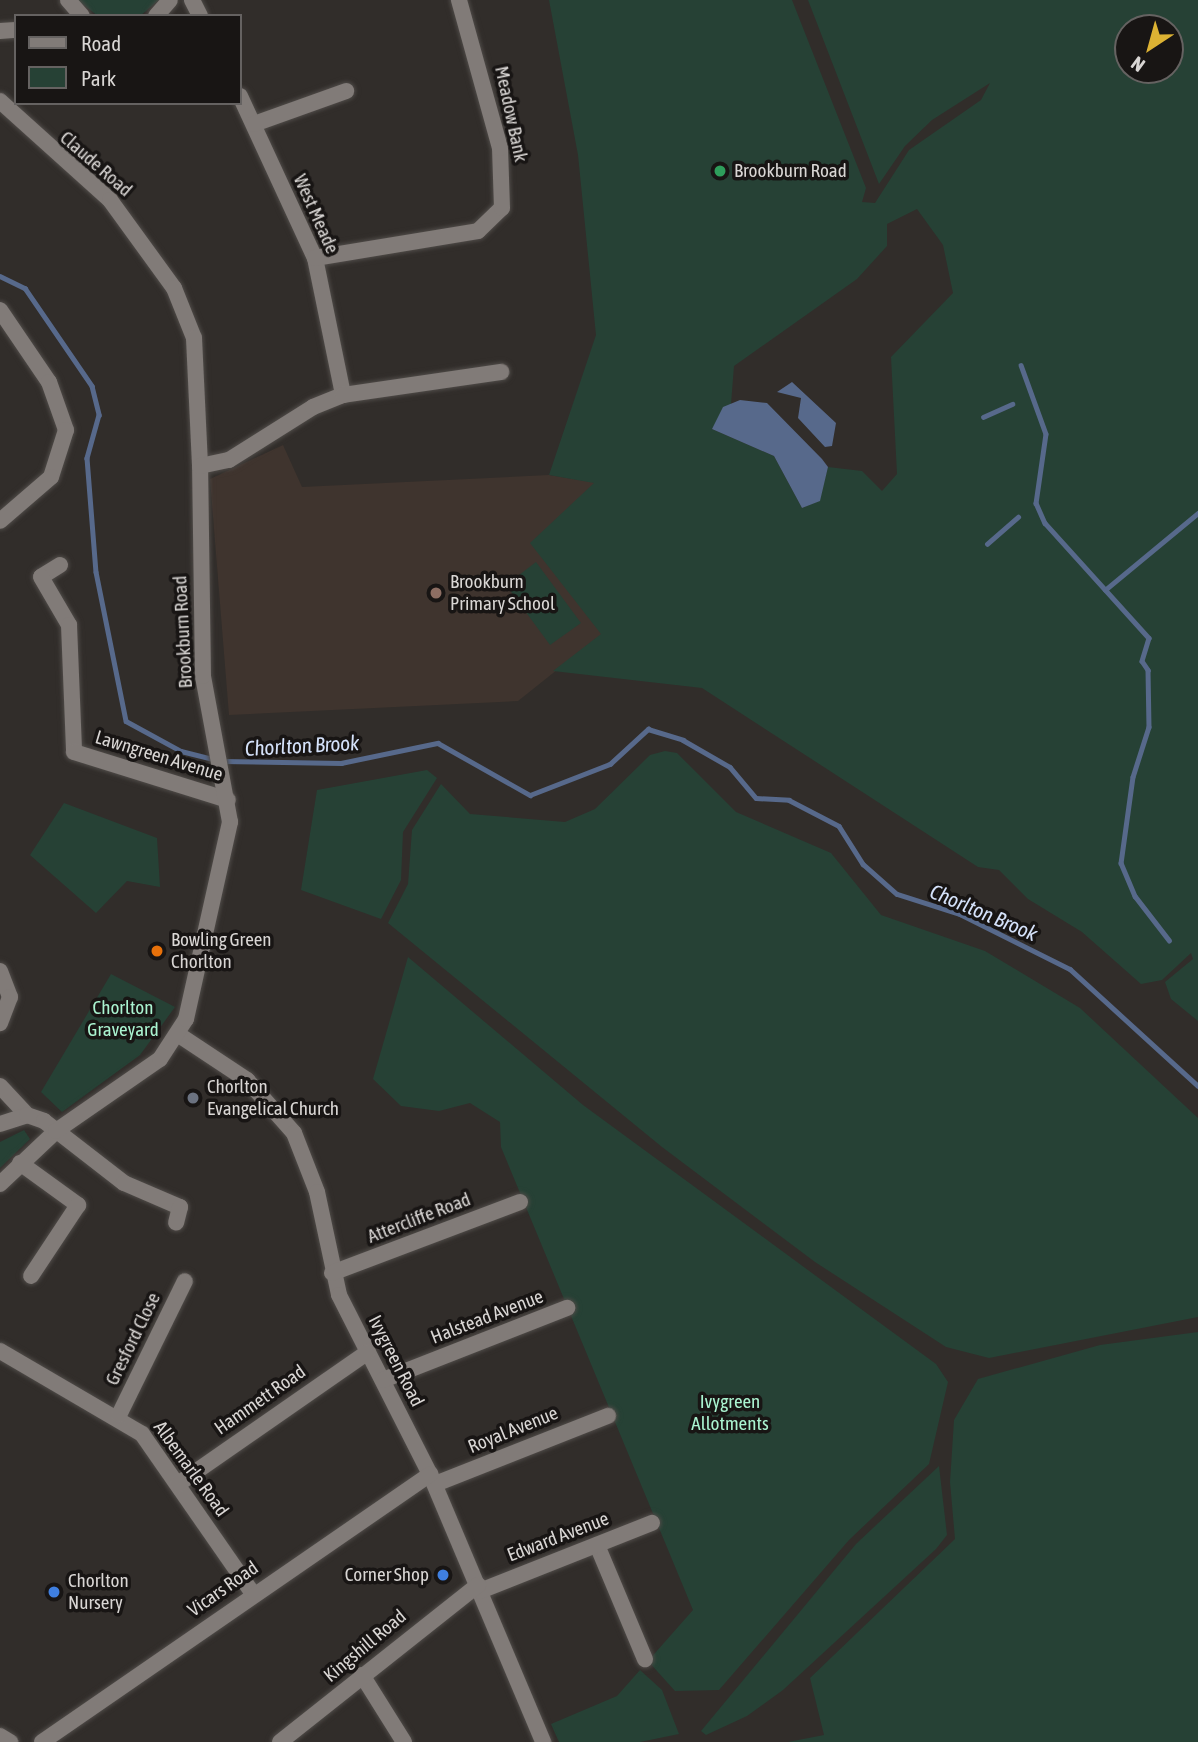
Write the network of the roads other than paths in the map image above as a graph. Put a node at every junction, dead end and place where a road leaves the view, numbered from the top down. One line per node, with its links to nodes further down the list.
1 (68, 0): 4 (street)
2 (170, 0): 5 (street)
3 (459, 0): 10 (street, Meadow Bank)
4 (80, 14)
5 (158, 14)
6 (346, 90): 9 (street)
7 (242, 100): 9 (street, West Meade)
8 (0, 101): 14 (street, Claude Road)
9 (254, 124): 10 (street, West Meade)
10 (315, 258): 13 (street, West Meade)
11 (0, 310): 15 (street)
12 (501, 372): 13 (street)
13 (343, 396): 14 (street)
14 (200, 466): 17 (street, Brookburn Road)
15 (0, 521)
16 (60, 565): 17 (street, Lawngreen Avenue)
17 (228, 800): 20 (street, Brookburn Road)
18 (0, 971): 19 (street)
19 (0, 1023)
20 (179, 1035): 24 (street, Brookburn Road); 29 (street, Ivygreen Road)
21 (0, 1086): 22 (street)
22 (27, 1115): 23 (street); 24 (street)
23 (0, 1124)
24 (56, 1132): 25 (street, Brookburn Road); 28 (street)
25 (20, 1163): 26 (street, Brookburn Road); 30 (street)
26 (0, 1184)
27 (520, 1202): 29 (street, Attercliffe Road)
28 (176, 1223)
29 (332, 1273): 34 (street, Ivygreen Road)
30 (31, 1276)
31 (185, 1281): 36 (street, Gresford Close)
32 (568, 1308): 35 (street, Halstead Avenue)
33 (0, 1351): 36 (street, Albemarle Road)
34 (368, 1352): 35 (street, Ivygreen Road); 39 (street, Hammett Road)
35 (383, 1380): 38 (street, Ivygreen Road)
36 (119, 1415): 39 (street, Albemarle Road)
37 (608, 1416): 38 (street, Royal Avenue)
38 (432, 1479): 42 (street, Ivygreen Road); 43 (street, Vicars Road)
39 (178, 1484): 43 (street, Albemarle Road)
40 (652, 1524): 41 (street, Edward Avenue)
41 (597, 1545): 42 (street, Edward Avenue); 44 (street)
42 (479, 1588): 45 (street, Kingshill Road); 51 (street, Ivygreen Road)
43 (253, 1594): 48 (street, Vicars Road)
44 (645, 1659)
45 (362, 1675): 49 (street, Kingshill Road); 50 (street)
46 (0, 1736): 47 (street)
47 (10, 1742)
48 (42, 1742)
49 (280, 1742)
50 (404, 1742)
51 (543, 1742)

